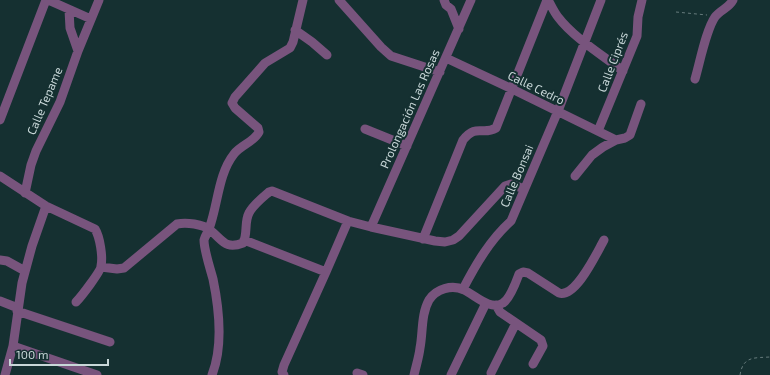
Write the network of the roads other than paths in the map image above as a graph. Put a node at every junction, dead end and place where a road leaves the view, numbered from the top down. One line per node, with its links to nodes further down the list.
1 (47, 0): 11 (street); 25 (street)
2 (98, 0): 12 (street, Calle Tepame)
3 (303, 0): 14 (street)
4 (339, 0): 20 (street)
5 (444, 0): 13 (street)
6 (471, 0): 13 (street, Prolongación Las Rosas)
7 (548, 0): 15 (street); 22 (street)
8 (601, 0): 15 (street, Calle Bonsai)
9 (642, 0): 19 (street, Calle Ciprés)
10 (733, 0): 21 (street)
11 (70, 10): 12 (street); 16 (street)
12 (91, 19): 16 (street, Calle Tepame)
13 (459, 29): 18 (street, Prolongación Las Rosas)
14 (295, 30): 17 (street); 37 (street)
15 (584, 42): 19 (street); 24 (street, Calle Bonsai)
16 (78, 51): 33 (street, Calle Tepame)
17 (327, 55)
18 (446, 58): 20 (street, Prolongación Las Rosas); 22 (street, Calle Cedro)
19 (623, 71): 27 (street, Calle Ciprés)
20 (440, 72): 29 (street, Prolongación Las Rosas)
21 (695, 78)
22 (512, 89): 24 (street, Calle Cedro); 38 (street)
23 (641, 104): 28 (street)
24 (558, 111): 27 (street, Calle Cedro); 32 (street, Calle Bonsai)
25 (0, 120)
26 (366, 129): 29 (street)
27 (598, 131): 28 (street, Calle Cedro)
28 (616, 140): 31 (street)
29 (407, 146): 36 (street, Prolongación Las Rosas)
30 (0, 176): 33 (street)
31 (575, 176)
32 (524, 189): 38 (street); 45 (street, Calle Bonsai)
33 (25, 193): 34 (street)
34 (46, 206): 42 (street); 43 (street)
35 (348, 221): 36 (street); 39 (street); 44 (street)
36 (371, 227): 38 (street)
37 (209, 229): 39 (street); 42 (street); 58 (street)
38 (423, 239)
39 (244, 240): 44 (street)
40 (604, 240): 49 (street)
41 (0, 260): 43 (street)
42 (102, 267): 47 (street)
43 (25, 271): 50 (street)
44 (326, 272): 59 (street)
45 (463, 289): 48 (street); 60 (street)
46 (0, 301): 50 (street)
47 (76, 302)
48 (486, 303): 49 (street); 61 (street)
49 (496, 305): 51 (street)
50 (17, 310): 52 (street); 53 (street)
51 (516, 323): 54 (street); 55 (street)
52 (110, 342)
53 (13, 346): 56 (street); 57 (street)
54 (533, 364)
55 (491, 373)
56 (6, 375)
57 (97, 375)
58 (212, 375)
59 (284, 375)
60 (414, 375)
61 (451, 375)

